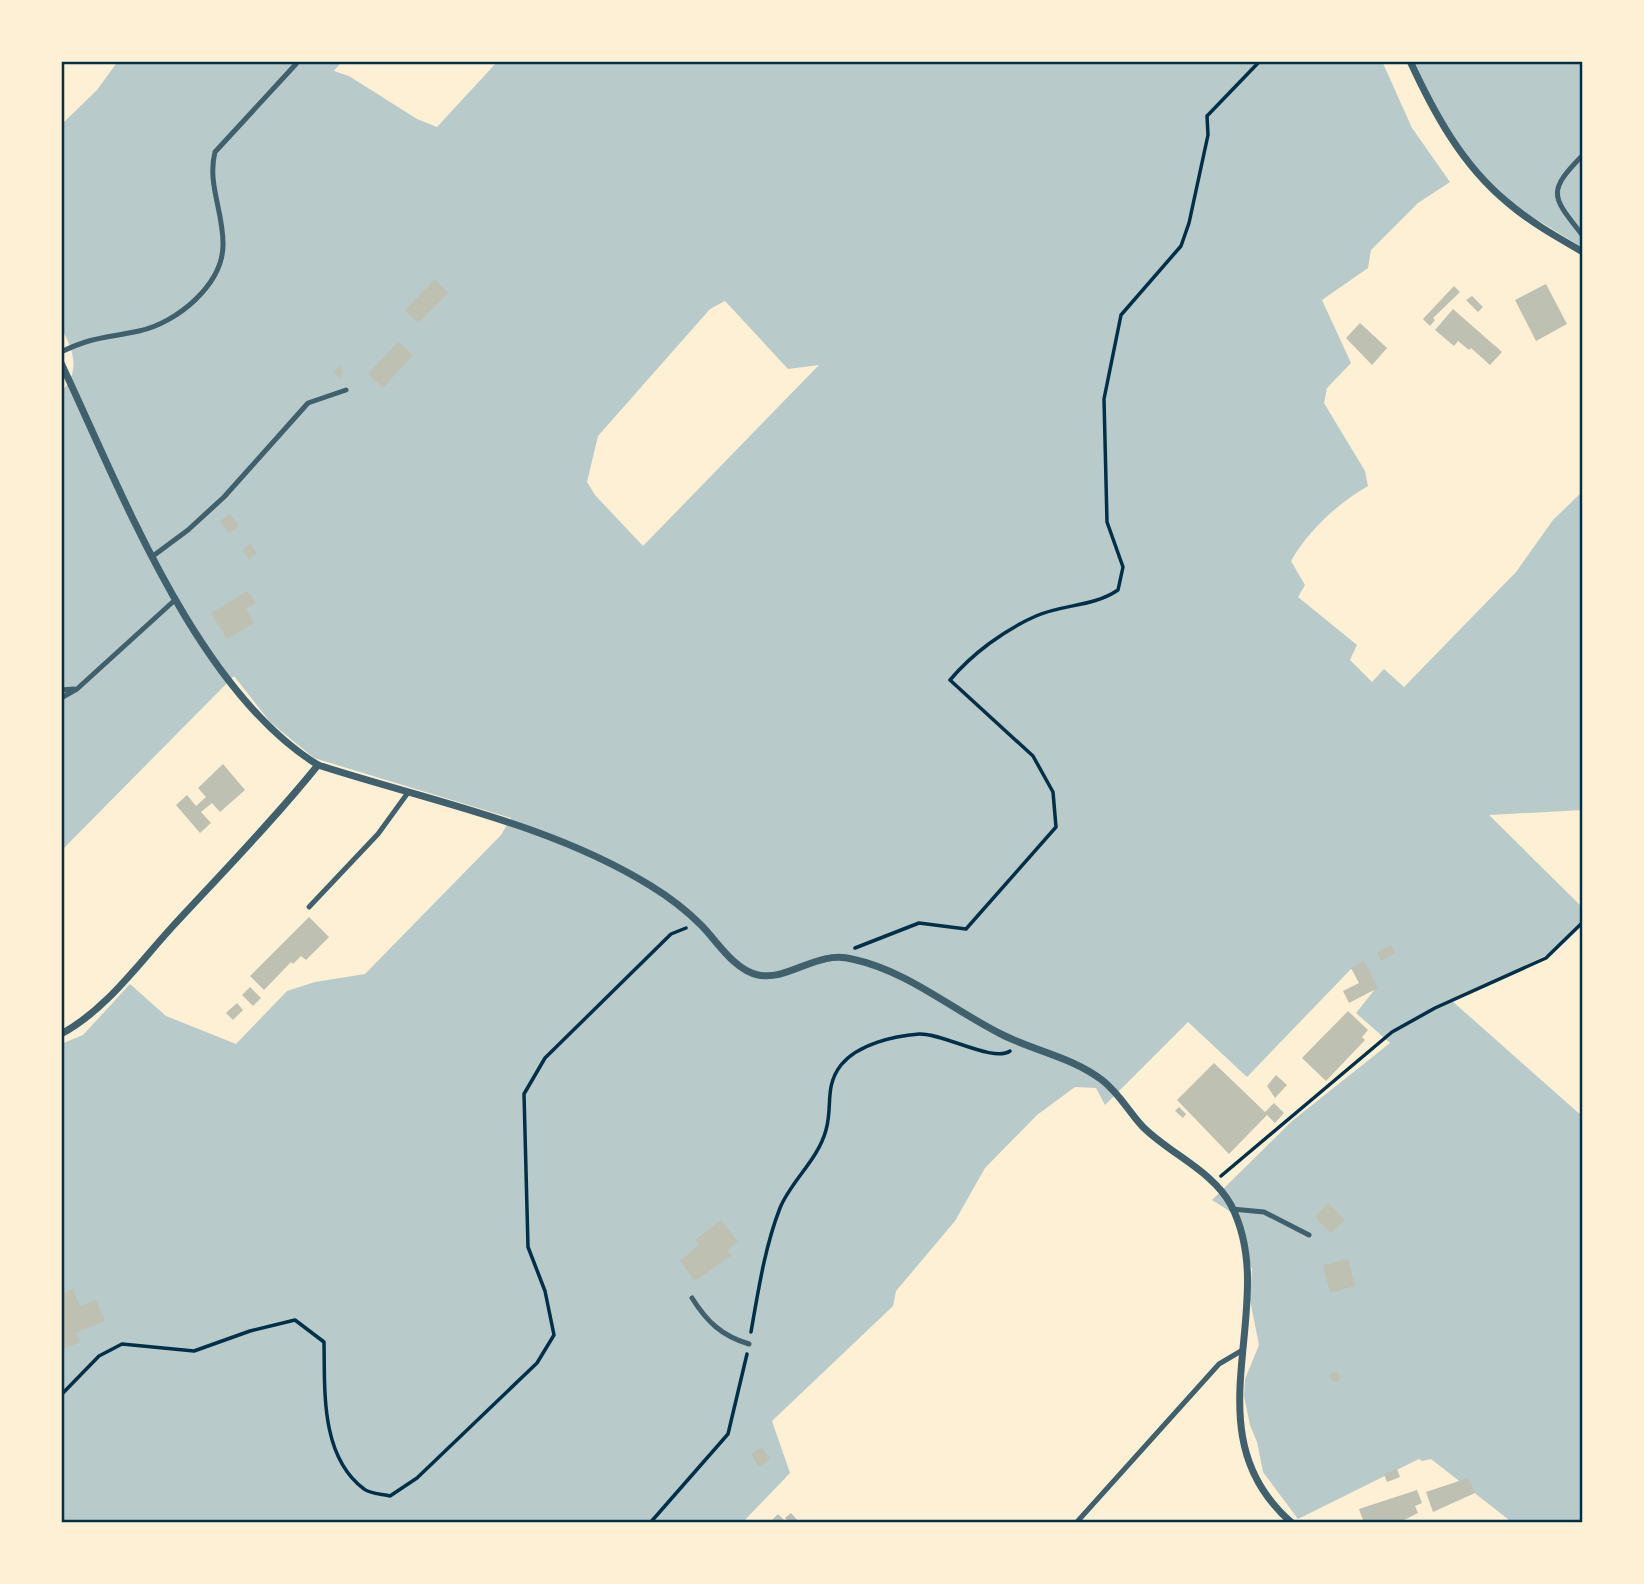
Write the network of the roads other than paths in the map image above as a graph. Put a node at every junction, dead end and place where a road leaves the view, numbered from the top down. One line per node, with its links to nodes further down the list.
1 (1410, 61): 5 (street)
2 (296, 64): 6 (lane)
3 (1583, 155): 4 (lane)
4 (1583, 236)
5 (1583, 252)
6 (61, 352)
7 (61, 363): 9 (street)
8 (346, 390): 9 (lane)
9 (153, 556): 10 (street)
10 (176, 599): 11 (lane); 14 (street)
11 (77, 688): 12 (lane); 13 (lane)
12 (61, 690)
13 (61, 698)
14 (318, 765): 15 (street); 17 (street)
15 (407, 794): 16 (lane); 18 (street)
16 (309, 907)
17 (61, 1034)
18 (1232, 1209): 19 (lane); 22 (street)
19 (1309, 1235)
20 (692, 1298): 21 (lane)
21 (749, 1344)
22 (1241, 1351): 23 (lane); 24 (street)
23 (1076, 1523)
24 (1292, 1523)

